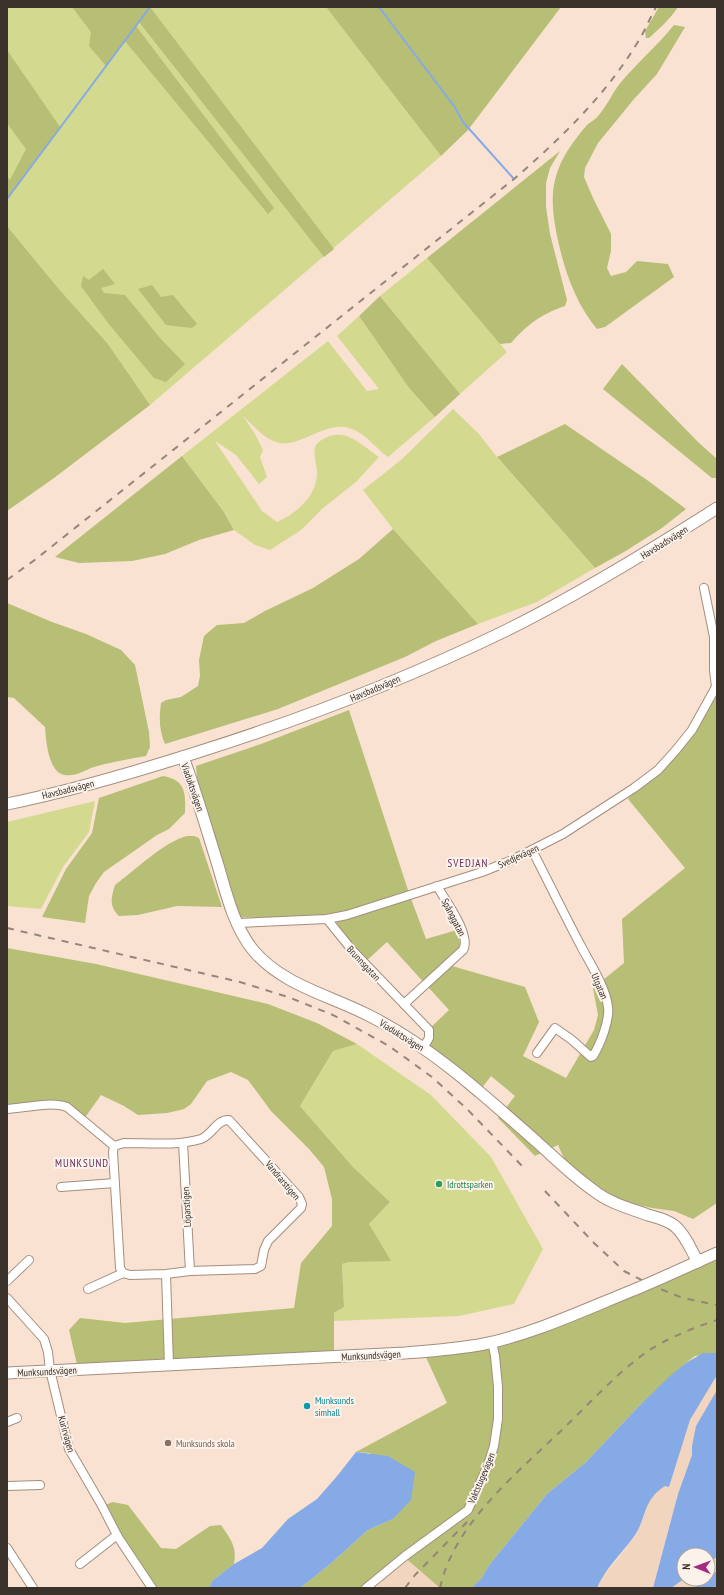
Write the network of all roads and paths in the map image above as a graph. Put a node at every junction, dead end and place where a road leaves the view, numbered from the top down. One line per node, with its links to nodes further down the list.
1 (717, 508): 4 (street, Havsbadsvägen)
2 (704, 588): 3 (street, Svedjevägen)
3 (717, 686): 6 (street, Svedjevägen)
4 (183, 757): 5 (street, Havsbadsvägen); 9 (street, Viaduktsvägen)
5 (7, 804)
6 (532, 850): 7 (street, Svedjevägen); 12 (street, Utgatan)
7 (437, 886): 8 (street, Svedjevägen); 10 (street, Spånggatan)
8 (327, 919): 9 (street, Svedjevägen); 10 (street, Brunnsgatan)
9 (238, 923): 11 (street, Viaduktsvägen)
10 (404, 1004): 11 (street, Brunnsgatan)
11 (423, 1048): 20 (street, Viaduktsvägen)
12 (537, 1053)
13 (7, 1110): 15 (street)
14 (183, 1142): 15 (street, Vandrarstigen); 21 (street, Löparstigen); 21 (street, Vandrarstigen)
15 (114, 1146): 16 (street)
16 (115, 1183): 17 (street); 22 (street)
17 (60, 1187)
18 (717, 1253): 20 (street, Munksundsvägen)
19 (29, 1260): 24 (street)
20 (698, 1262): 27 (street, Munksundsvägen, bridge)
21 (190, 1271): 23 (street, Vandrarstigen)
22 (123, 1273): 23 (street, Vandrarstigen); 25 (street, Vandrarstigen)
23 (166, 1274): 28 (street)
24 (7, 1281)
25 (88, 1289)
26 (7, 1298): 29 (street, Kurirvägen)
27 (492, 1342): 28 (street, Munksundsvägen); 40 (street, Vaktstugevägen)
28 (169, 1365): 29 (street, Munksundsvägen)
29 (50, 1370): 30 (street, Munksundsvägen); 35 (street, Kurirvägen)
30 (7, 1373)
31 (16, 1418): 32 (street)
32 (7, 1422)
33 (40, 1485): 34 (street)
34 (7, 1486)
35 (118, 1535): 37 (street); 39 (street, Kurirvägen)
36 (7, 1548): 38 (street)
37 (80, 1564)
38 (33, 1588)
39 (152, 1588)
40 (366, 1588)

